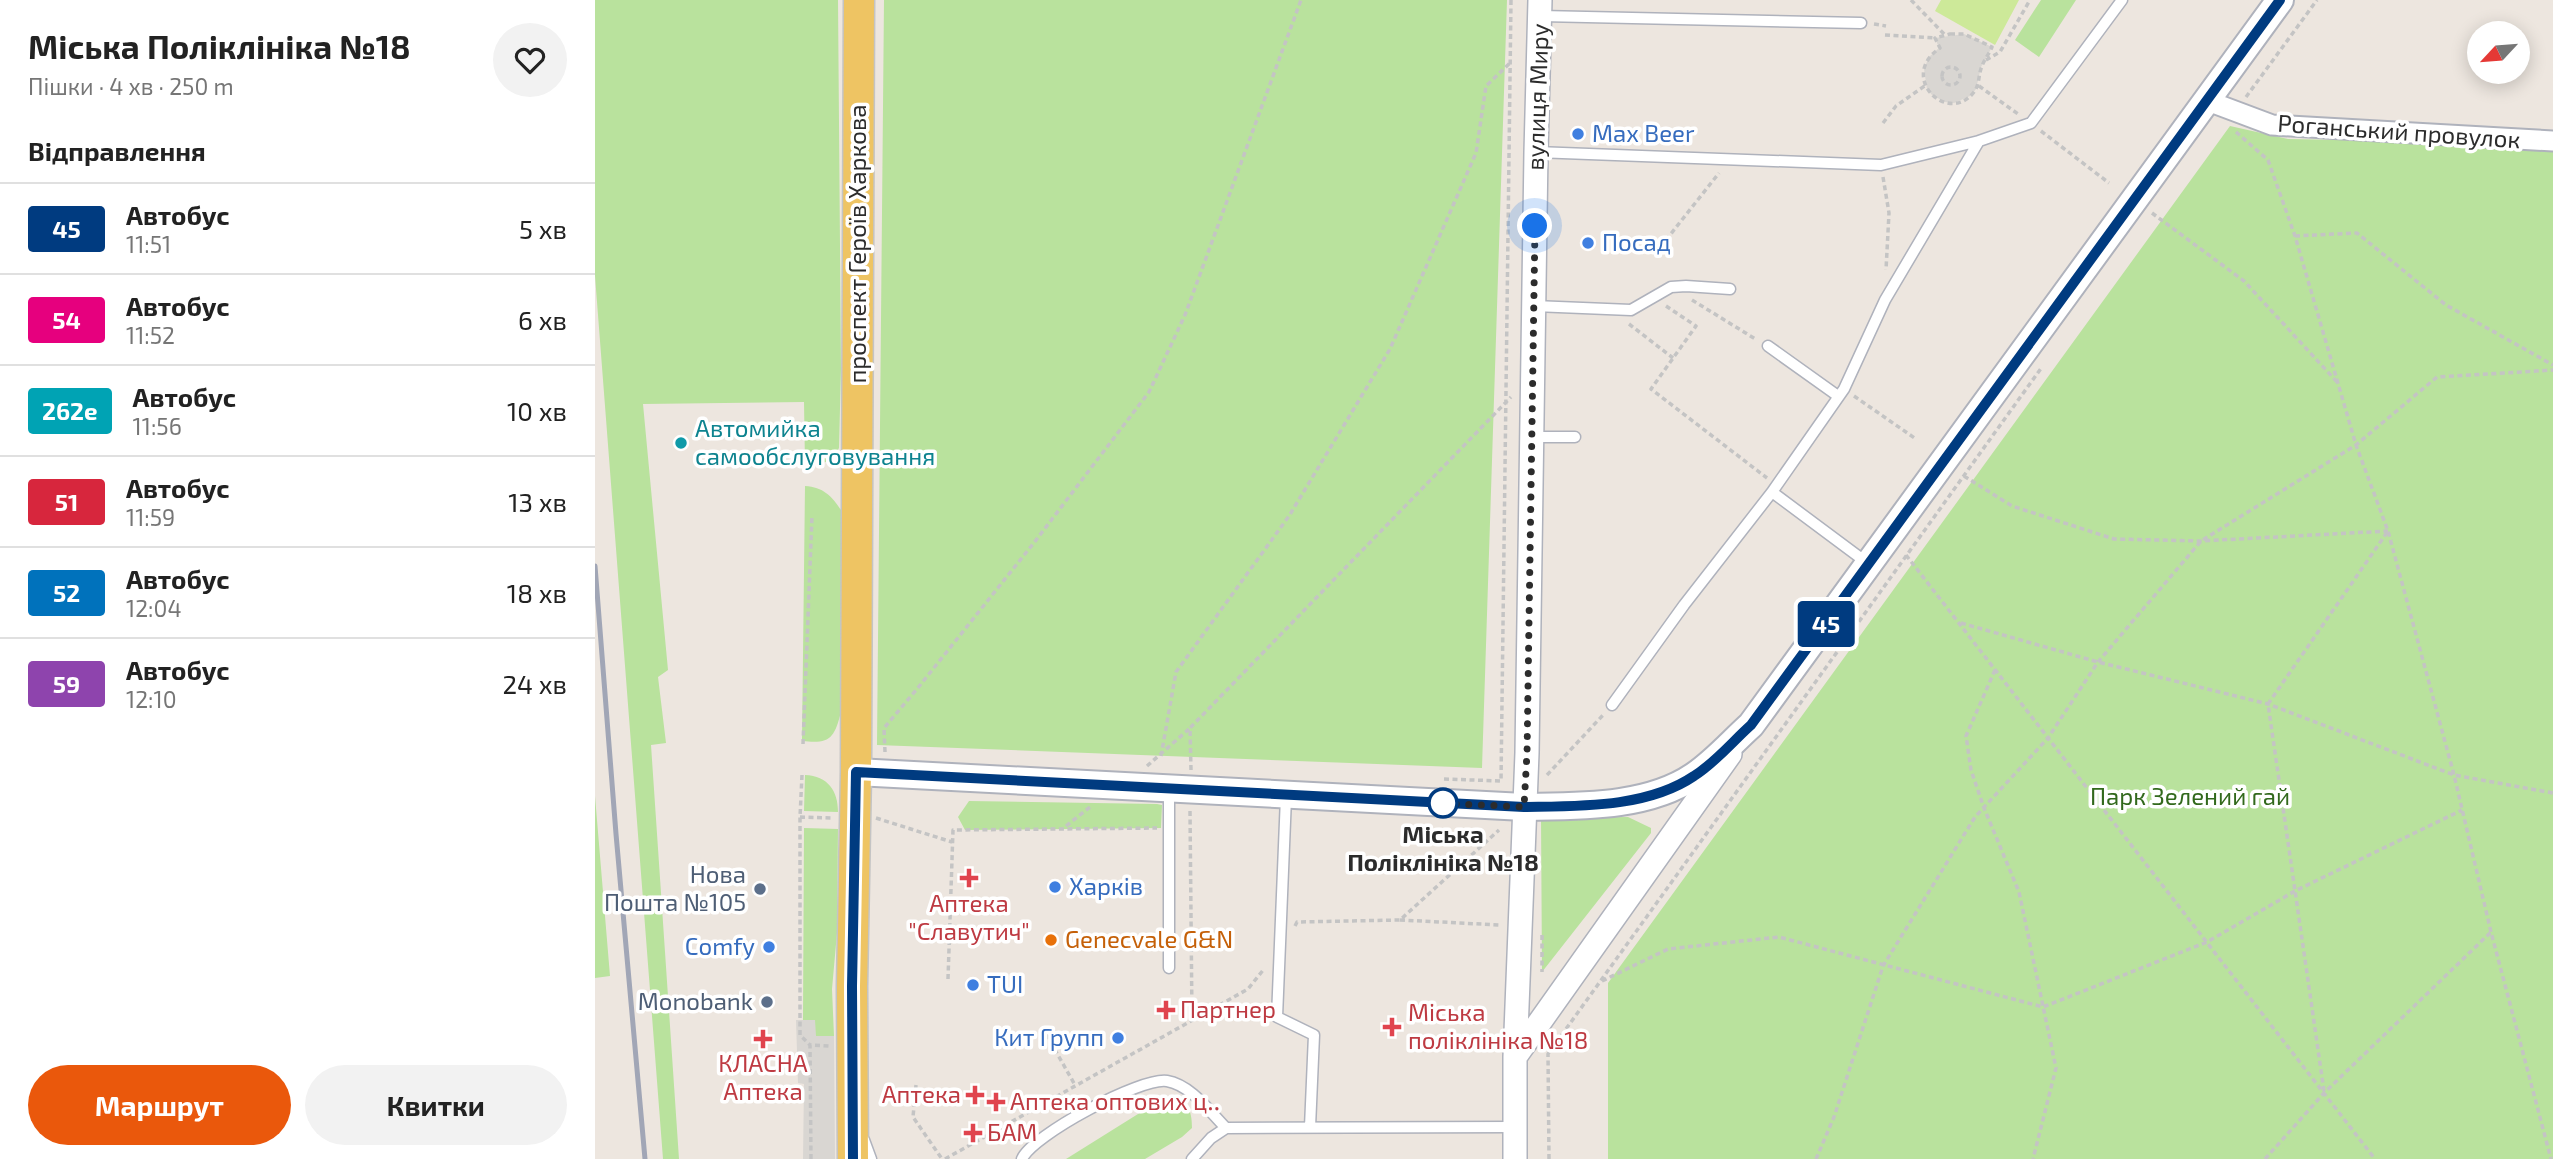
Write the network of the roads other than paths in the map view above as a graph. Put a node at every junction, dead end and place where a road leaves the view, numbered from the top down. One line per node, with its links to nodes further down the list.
1 (859, 0): 20 (main road, проспект Героїв Харкова)
2 (2122, 0): 7 (lane)
3 (2280, 0): 6 (main road)
4 (1540, 8): 5 (lane); 9 (street, вулиця Миру)
5 (1861, 23)
6 (2208, 101): 8 (street, Роганський провулок); 17 (main road)
7 (1979, 141): 9 (lane); 13 (lane)
8 (2553, 141)
9 (1536, 152): 11 (street, вулиця Миру)
10 (1730, 289): 11 (lane)
11 (1534, 306): 14 (street, вулиця Миру)
12 (1768, 346): 13 (lane)
13 (1841, 392): 16 (lane)
14 (1532, 436): 15 (lane); 23 (street, вулиця Миру)
15 (1576, 437)
16 (1774, 489): 17 (lane); 18 (lane)
17 (1869, 565): 19 (main road)
18 (1612, 705)
19 (1751, 725): 23 (main road); 25 (street)
20 (856, 772): 21 (main road); 26 (main road, проспект Героїв Харкова)
21 (1169, 789): 22 (main road); 24 (lane)
22 (1286, 794): 23 (main road); 27 (lane)
23 (1524, 807): 25 (street, вулиця Миру)
24 (1169, 968)
25 (1515, 1057): 28 (street, вулиця Миру)
26 (853, 1113): 30 (main road, проспект Героїв Харкова); 31 (lane)
27 (1310, 1127): 28 (lane); 29 (lane)
28 (1514, 1127): 34 (street, вулиця Миру)
29 (1226, 1128): 32 (lane); 33 (lane)
30 (853, 1159)
31 (871, 1159)
32 (1022, 1159)
33 (1192, 1159)
34 (1515, 1159)

